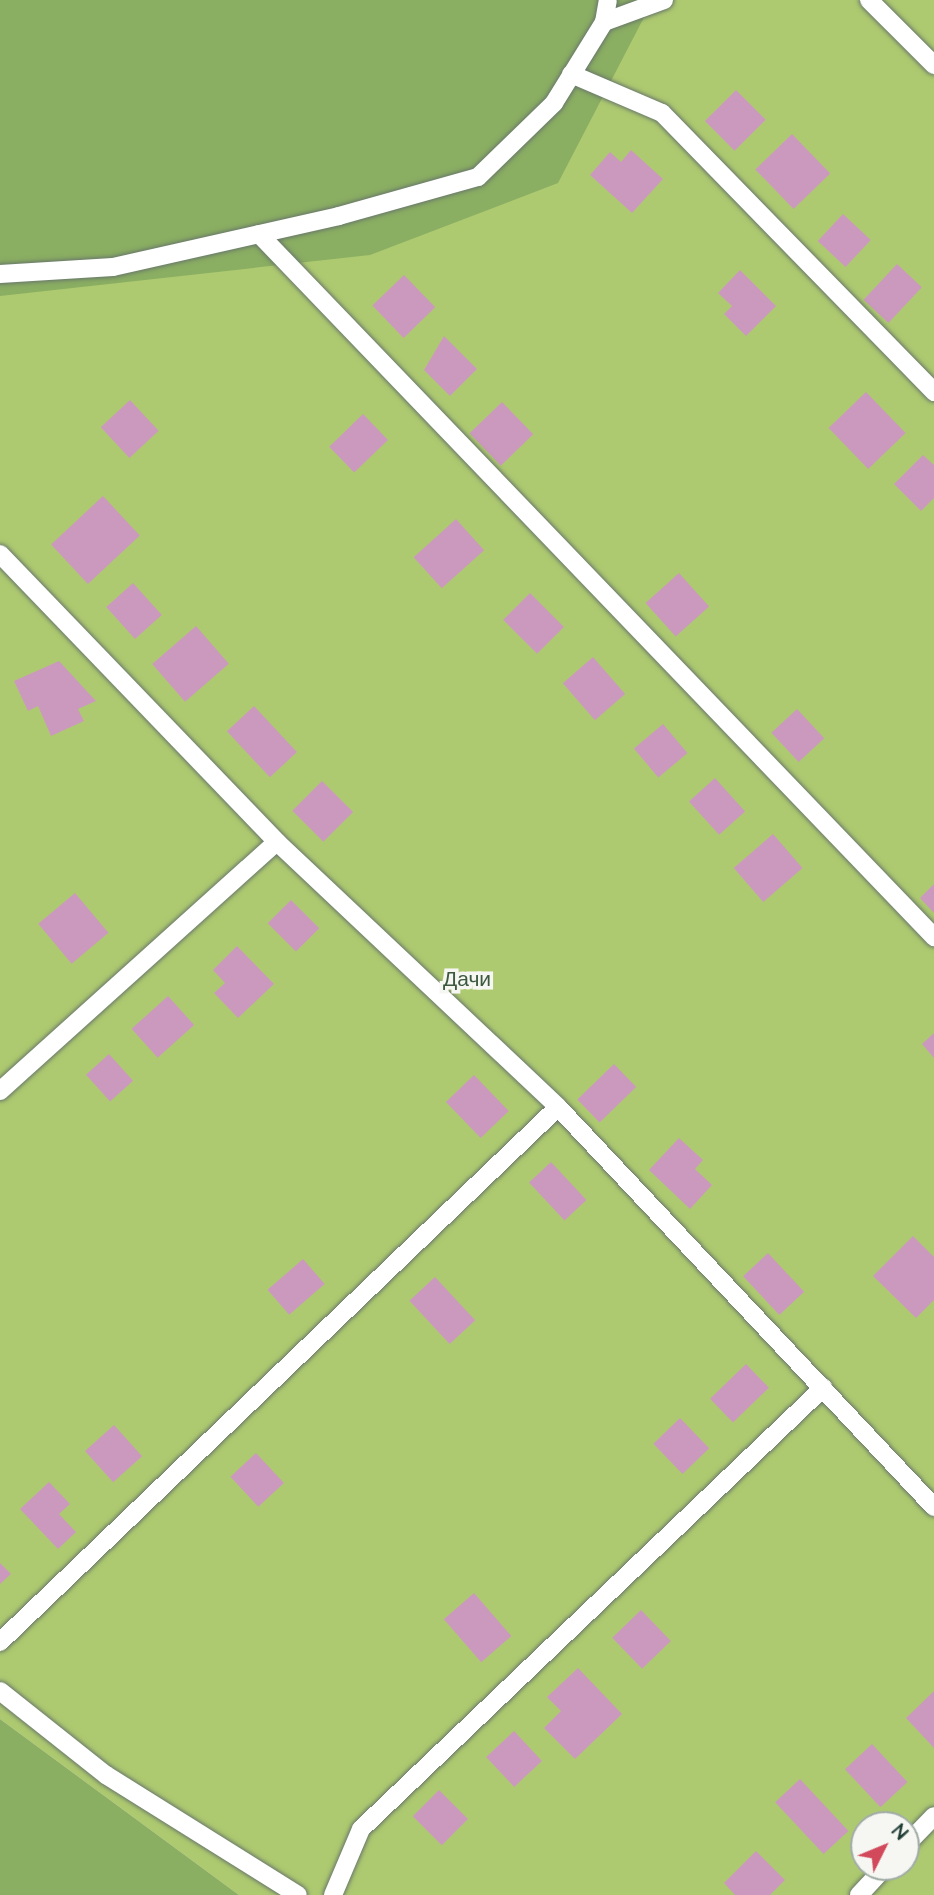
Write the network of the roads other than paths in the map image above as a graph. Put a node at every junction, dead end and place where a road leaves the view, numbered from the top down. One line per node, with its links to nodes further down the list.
1 (608, 0): 4 (lane)
2 (664, 0): 4 (lane)
3 (869, 0): 5 (lane)
4 (604, 22): 6 (lane)
5 (934, 65)
6 (571, 74): 7 (lane); 9 (lane)
7 (259, 234): 8 (lane); 12 (lane)
8 (0, 274)
9 (934, 392)
10 (0, 554): 11 (lane)
11 (277, 842): 13 (lane); 14 (lane)
12 (934, 937)
13 (0, 1091)
14 (558, 1107): 15 (lane); 17 (lane)
15 (823, 1388): 16 (lane); 23 (lane)
16 (934, 1507)
17 (0, 1642)
18 (0, 1691): 22 (lane)
19 (934, 1816): 20 (lane)
20 (920, 1830)
21 (872, 1881): 24 (lane)
22 (298, 1895)
23 (333, 1895)
24 (859, 1895)

